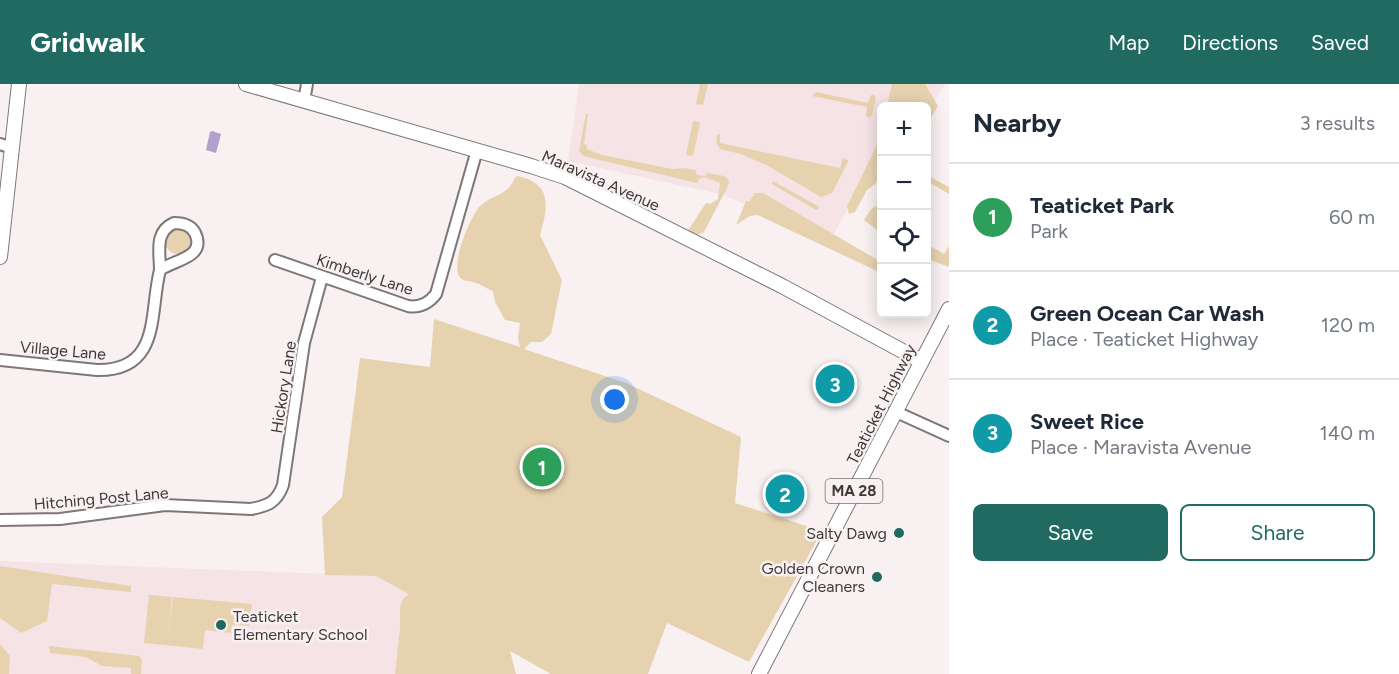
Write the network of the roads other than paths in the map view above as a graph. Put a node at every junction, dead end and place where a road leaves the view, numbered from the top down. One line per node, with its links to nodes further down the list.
1 (20, 84): 5 (main road)
2 (246, 84): 4 (main road, Maravista Avenue)
3 (308, 84): 4 (street)
4 (304, 101): 6 (main road, Maravista Avenue)
5 (6, 146): 7 (main road)
6 (477, 150): 10 (street, Kimberly Lane); 13 (main road, Maravista Avenue)
7 (0, 257)
8 (275, 260): 10 (street, Kimberly Lane)
9 (160, 270): 9 (street, Village Lane); 12 (street, Village Lane)
10 (322, 277): 16 (street, Hickory Lane)
11 (949, 309): 13 (main road, Teaticket Highway / MA 28)
12 (0, 360)
13 (921, 361): 14 (main road, Teaticket Highway / MA 28)
14 (894, 411): 15 (street); 18 (main road, Teaticket Highway / MA 28)
15 (949, 436)
16 (275, 501): 17 (street, Hitching Post Lane)
17 (0, 520)
18 (759, 674)

